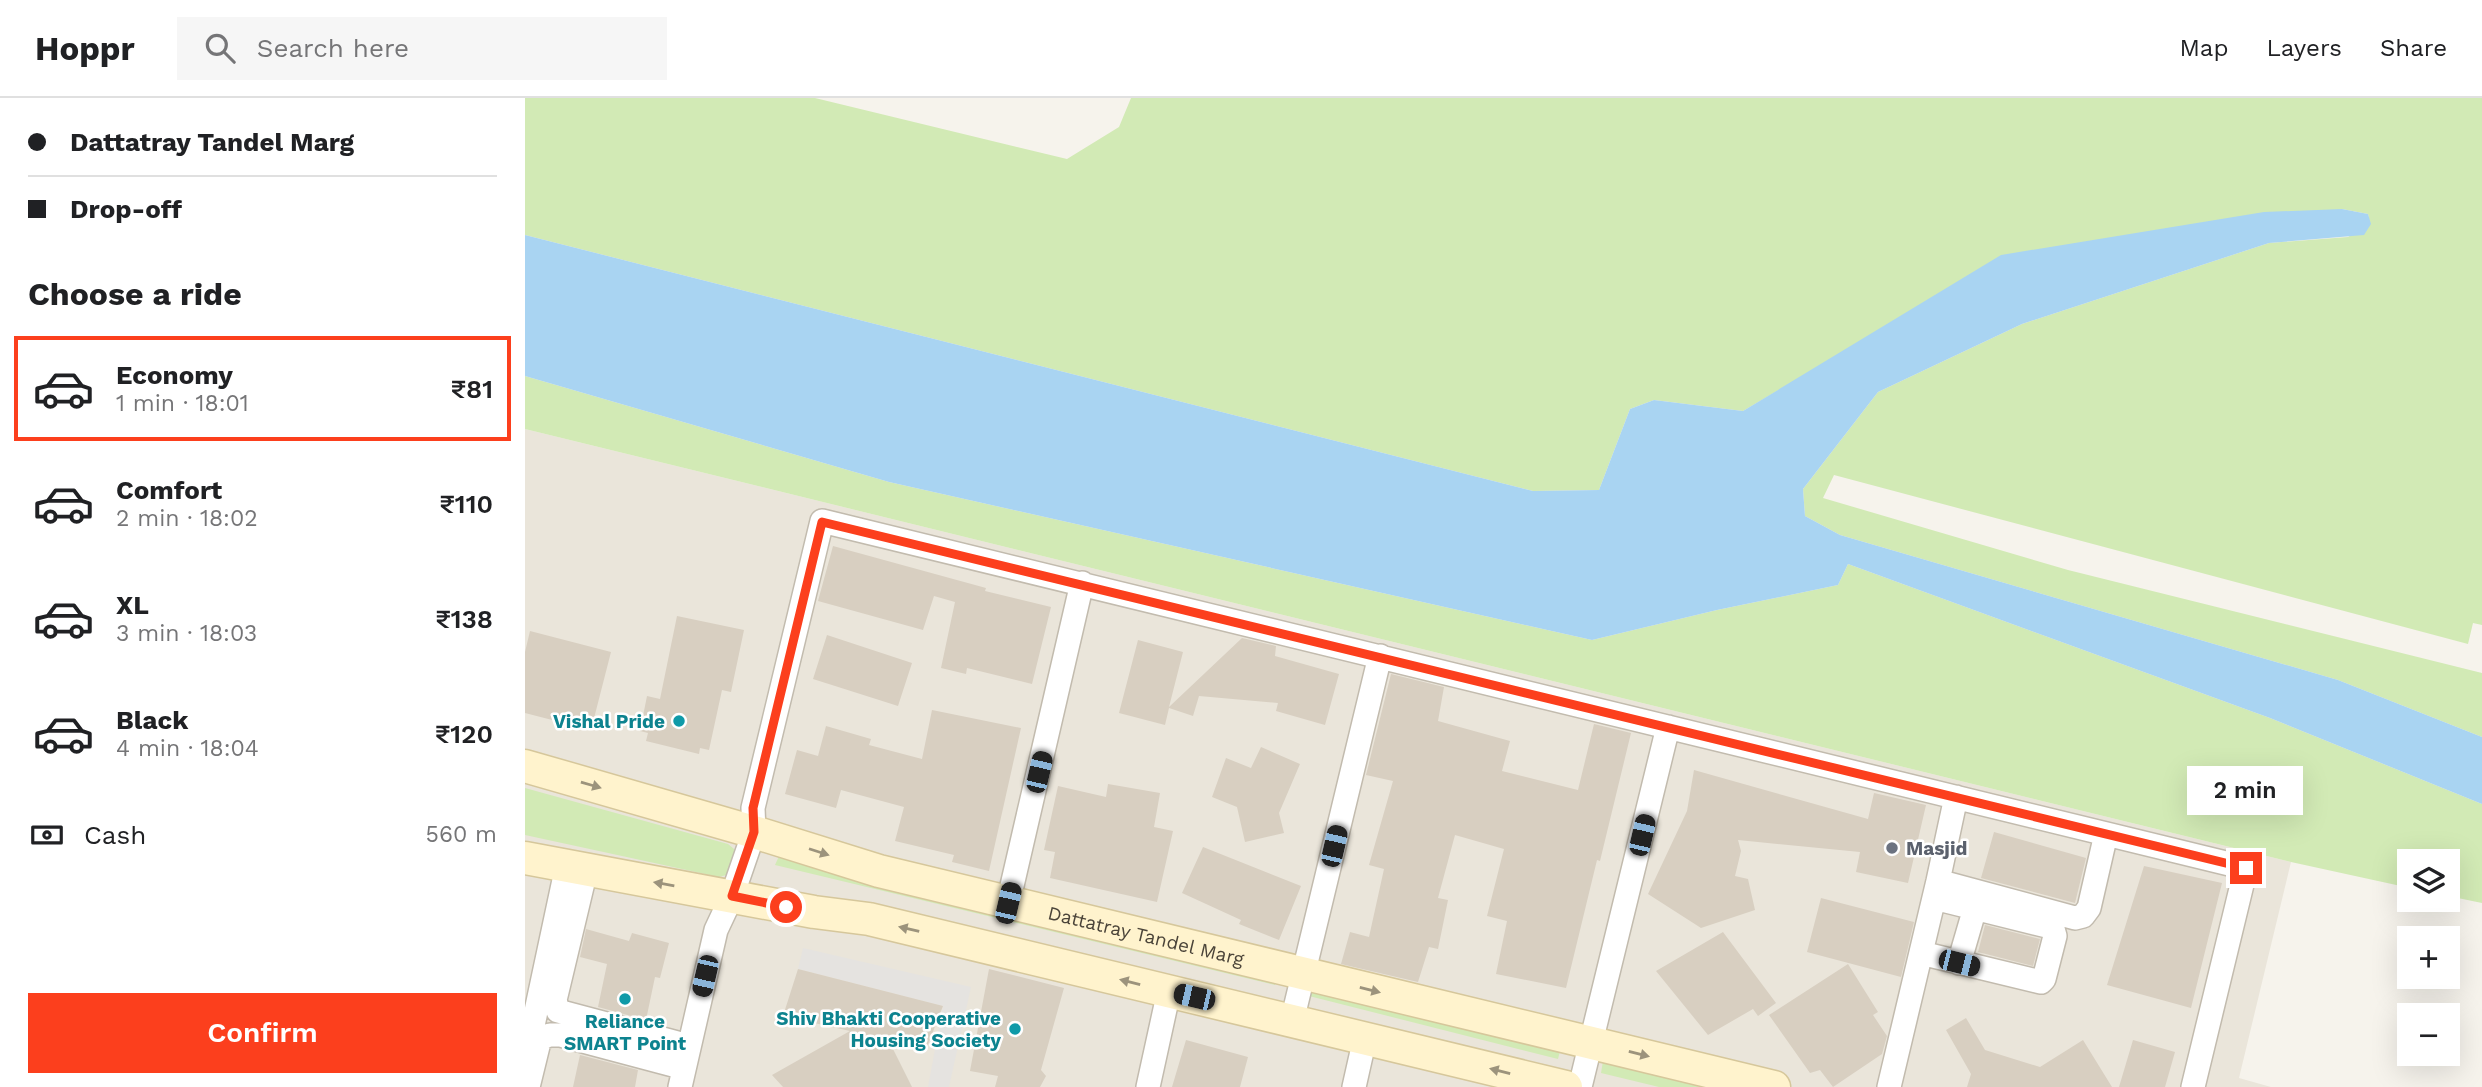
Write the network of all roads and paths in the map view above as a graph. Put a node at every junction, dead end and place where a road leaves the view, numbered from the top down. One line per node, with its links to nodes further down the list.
1 (1083, 583): 2 (street); 6 (street); 12 (street)
2 (1380, 656): 3 (street); 16 (street)
3 (1668, 727): 5 (street); 20 (street)
4 (525, 766): 6 (main road, Dattatray Tandel Marg, one-way to 6)
5 (1956, 797): 7 (street); 10 (street)
6 (754, 832): 11 (street); 12 (main road, Dattatray Tandel Marg, one-way to 12)
7 (2106, 834): 10 (street); 30 (street)
8 (525, 858): 9 (main road)
9 (576, 868): 11 (main road, one-way to 9); 21 (street); 22 (street)
10 (1936, 889): 13 (street); 14 (street)
11 (732, 896): 17 (main road, one-way to 11); 22 (street)
12 (1008, 903): 16 (main road, Dattatray Tandel Marg)
13 (1975, 908): 15 (street); 15 (street)
14 (1921, 953): 15 (street); 29 (street)
15 (1959, 963)
16 (1303, 974): 18 (street); 20 (main road, Dattatray Tandel Marg, one-way to 20)
17 (1170, 992): 18 (main road); 24 (street)
18 (1292, 1021): 19 (main road)
19 (1365, 1038): 25 (street); 26 (main road, one-way to 19)
20 (1591, 1043): 27 (street); 28 (main road, Dattatray Tandel Marg, one-way to 28)
21 (525, 1063)
22 (684, 1067): 23 (street)
23 (528, 1087)
24 (1148, 1087)
25 (1354, 1087)
26 (1566, 1087)
27 (1580, 1087)
28 (1774, 1087)
29 (1889, 1087)
30 (2193, 1087)

